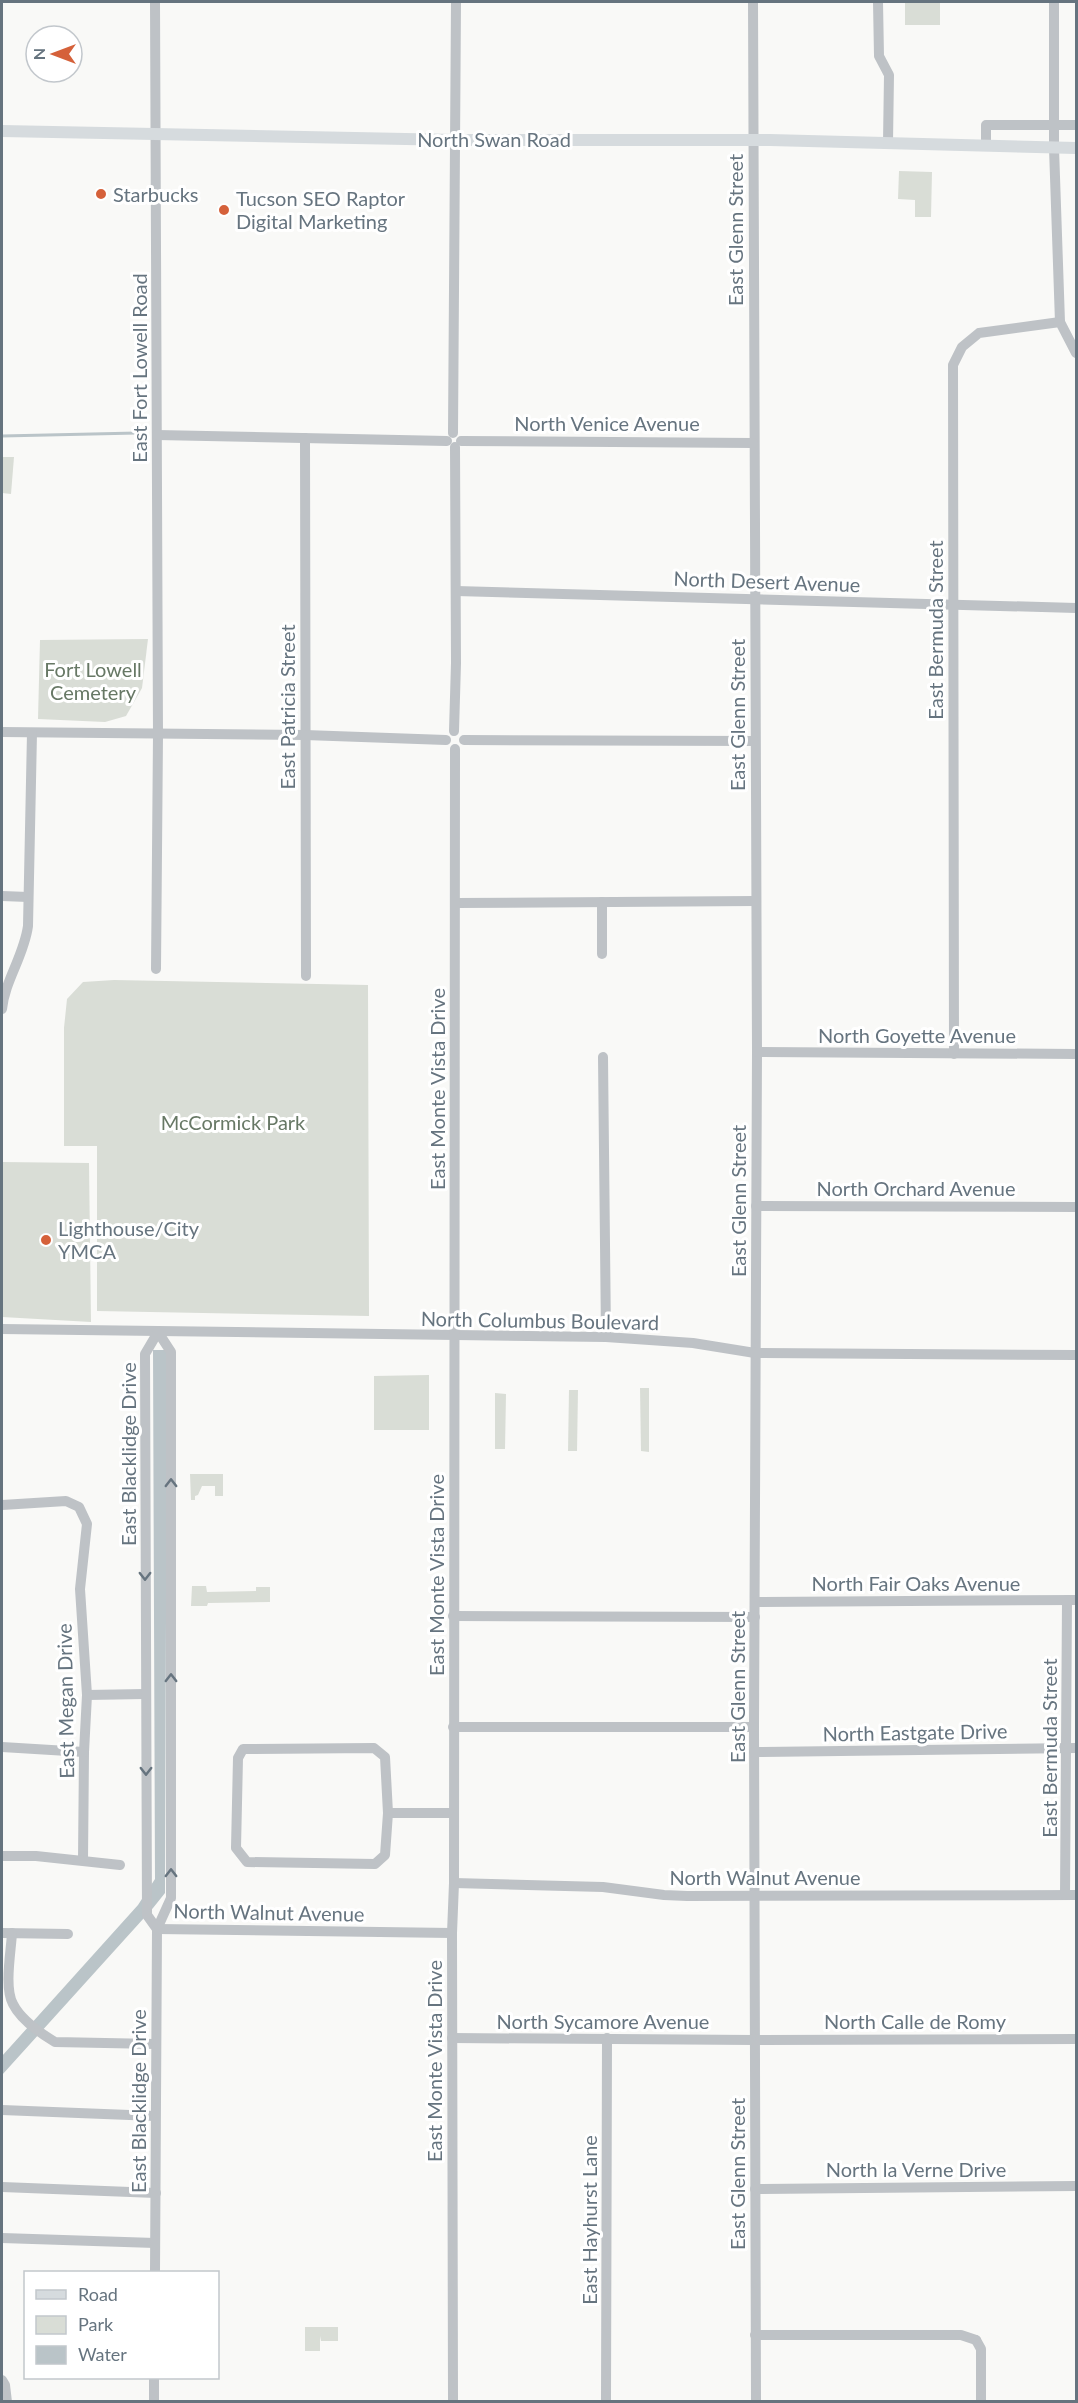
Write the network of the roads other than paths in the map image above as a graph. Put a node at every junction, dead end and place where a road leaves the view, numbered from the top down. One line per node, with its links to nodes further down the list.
1 (155, 2): 9 (street, East Fort Lowell Road)
2 (456, 2): 10 (street)
3 (753, 2): 11 (street, East Glenn Street)
4 (878, 2): 12 (street)
5 (1054, 2): 6 (street)
6 (1054, 125): 7 (street); 13 (street); 14 (street)
7 (1077, 126)
8 (2, 131): 9 (main road, North Swan Road)
9 (156, 134): 10 (main road, North Swan Road); 18 (street, East Fort Lowell Road)
10 (456, 140): 11 (main road, North Swan Road); 20 (street)
11 (753, 140): 12 (main road, North Swan Road); 21 (street, East Glenn Street)
12 (888, 142): 13 (main road, North Swan Road)
13 (986, 146): 14 (main road, North Swan Road)
14 (1054, 148): 15 (main road, North Swan Road); 16 (street)
15 (1077, 148)
16 (1060, 322): 17 (street); 24 (street, East Bermuda Street)
17 (1077, 353)
18 (157, 435): 19 (street, North Venice Avenue); 29 (street, East Fort Lowell Road)
19 (305, 438): 20 (street, North Venice Avenue); 30 (street, East Patricia Street)
20 (454, 440): 21 (street, North Venice Avenue); 22 (street)
21 (753, 443): 23 (street, East Glenn Street)
22 (456, 591): 23 (street, North Desert Avenue); 26 (street)
23 (756, 598): 24 (street, North Desert Avenue); 33 (street, East Glenn Street)
24 (952, 605): 25 (street, North Desert Avenue); 45 (street, East Bermuda Street)
25 (1077, 608)
26 (454, 731): 31 (street); 32 (street)
27 (2, 732): 28 (street)
28 (32, 733): 29 (street); 36 (street)
29 (158, 735): 30 (street); 41 (street)
30 (305, 735): 31 (street); 42 (street, East Patricia Street)
31 (446, 740): 34 (street)
32 (464, 740): 33 (street); 34 (street)
33 (754, 741): 37 (street, East Glenn Street)
34 (455, 749): 39 (street, East Monte Vista Drive)
35 (2, 896): 36 (street)
36 (28, 897): 43 (street)
37 (755, 901): 38 (street); 44 (street, East Glenn Street)
38 (602, 902): 39 (street); 40 (street)
39 (456, 903): 52 (street, East Monte Vista Drive)
40 (602, 954)
41 (156, 969)
42 (306, 976)
43 (2, 1009)
44 (757, 1052): 45 (street, North Goyette Avenue); 48 (street, East Glenn Street)
45 (954, 1054): 46 (street, North Goyette Avenue)
46 (1077, 1054)
47 (603, 1057): 53 (street)
48 (756, 1206): 49 (street, North Orchard Avenue); 54 (street, East Glenn Street)
49 (1077, 1207)
50 (2, 1329): 51 (street, North Columbus Boulevard)
51 (158, 1332): 52 (street, North Columbus Boulevard); 61 (street, East Blacklidge Drive, one-way to 61); 77 (street, East Blacklidge Drive, one-way to 51)
52 (455, 1335): 53 (street, North Columbus Boulevard); 59 (street, East Monte Vista Drive)
53 (606, 1337): 54 (street, North Columbus Boulevard)
54 (755, 1353): 55 (street, North Columbus Boulevard); 58 (street, East Glenn Street)
55 (1077, 1354)
56 (2, 1505): 62 (street, East Megan Drive)
57 (1072, 1600): 58 (street, North Fair Oaks Avenue); 66 (street, East Bermuda Street)
58 (755, 1602): 60 (street, East Glenn Street)
59 (453, 1616): 60 (street); 63 (street, East Monte Vista Drive)
60 (755, 1617): 64 (street, East Glenn Street)
61 (145, 1694): 62 (street); 77 (street, East Blacklidge Drive, one-way to 77)
62 (87, 1695): 67 (street, East Megan Drive)
63 (453, 1727): 64 (street); 69 (street, East Monte Vista Drive)
64 (754, 1727): 68 (street, East Glenn Street)
65 (2, 1747): 67 (street)
66 (1072, 1748): 68 (street, North Eastgate Drive); 75 (street, East Bermuda Street)
67 (84, 1752): 72 (street, East Megan Drive)
68 (754, 1752): 76 (street, East Glenn Street)
69 (453, 1812): 70 (street); 74 (street, East Monte Vista Drive)
70 (388, 1813): 70 (street)
71 (2, 1856): 72 (street)
72 (83, 1860): 73 (street)
73 (120, 1865)
74 (454, 1883): 76 (street, North Walnut Avenue); 79 (street, East Monte Vista Drive)
75 (1071, 1895): 76 (street, North Walnut Avenue)
76 (754, 1897): 84 (street, East Glenn Street)
77 (157, 1929): 79 (street, North Walnut Avenue); 85 (street, East Blacklidge Drive)
78 (7, 1933): 80 (street); 85 (street)
79 (452, 1933): 81 (street, East Monte Vista Drive)
80 (68, 1934)
81 (452, 2038): 82 (street, North Sycamore Avenue); 100 (street, East Monte Vista Drive)
82 (608, 2038): 84 (street, North Sycamore Avenue); 101 (street, East Hayhurst Lane)
83 (1077, 2038): 84 (street, North Calle de Romy)
84 (754, 2040): 90 (street, East Glenn Street)
85 (155, 2044): 87 (street, East Blacklidge Drive)
86 (2, 2110): 87 (street)
87 (155, 2116): 91 (street, East Blacklidge Drive)
88 (1077, 2186): 90 (street, North la Verne Drive)
89 (2, 2187): 91 (street)
90 (755, 2189): 95 (street, East Glenn Street)
91 (156, 2193): 93 (street, East Blacklidge Drive)
92 (2, 2238): 93 (street)
93 (155, 2243): 94 (street, East Blacklidge Drive)
94 (155, 2271)
95 (755, 2335): 102 (street, East Glenn Street); 103 (street)
96 (154, 2379): 99 (street)
97 (3, 2383): 98 (street)
98 (7, 2402)
99 (154, 2402)
100 (453, 2402)
101 (606, 2402)
102 (756, 2402)
103 (981, 2402)

